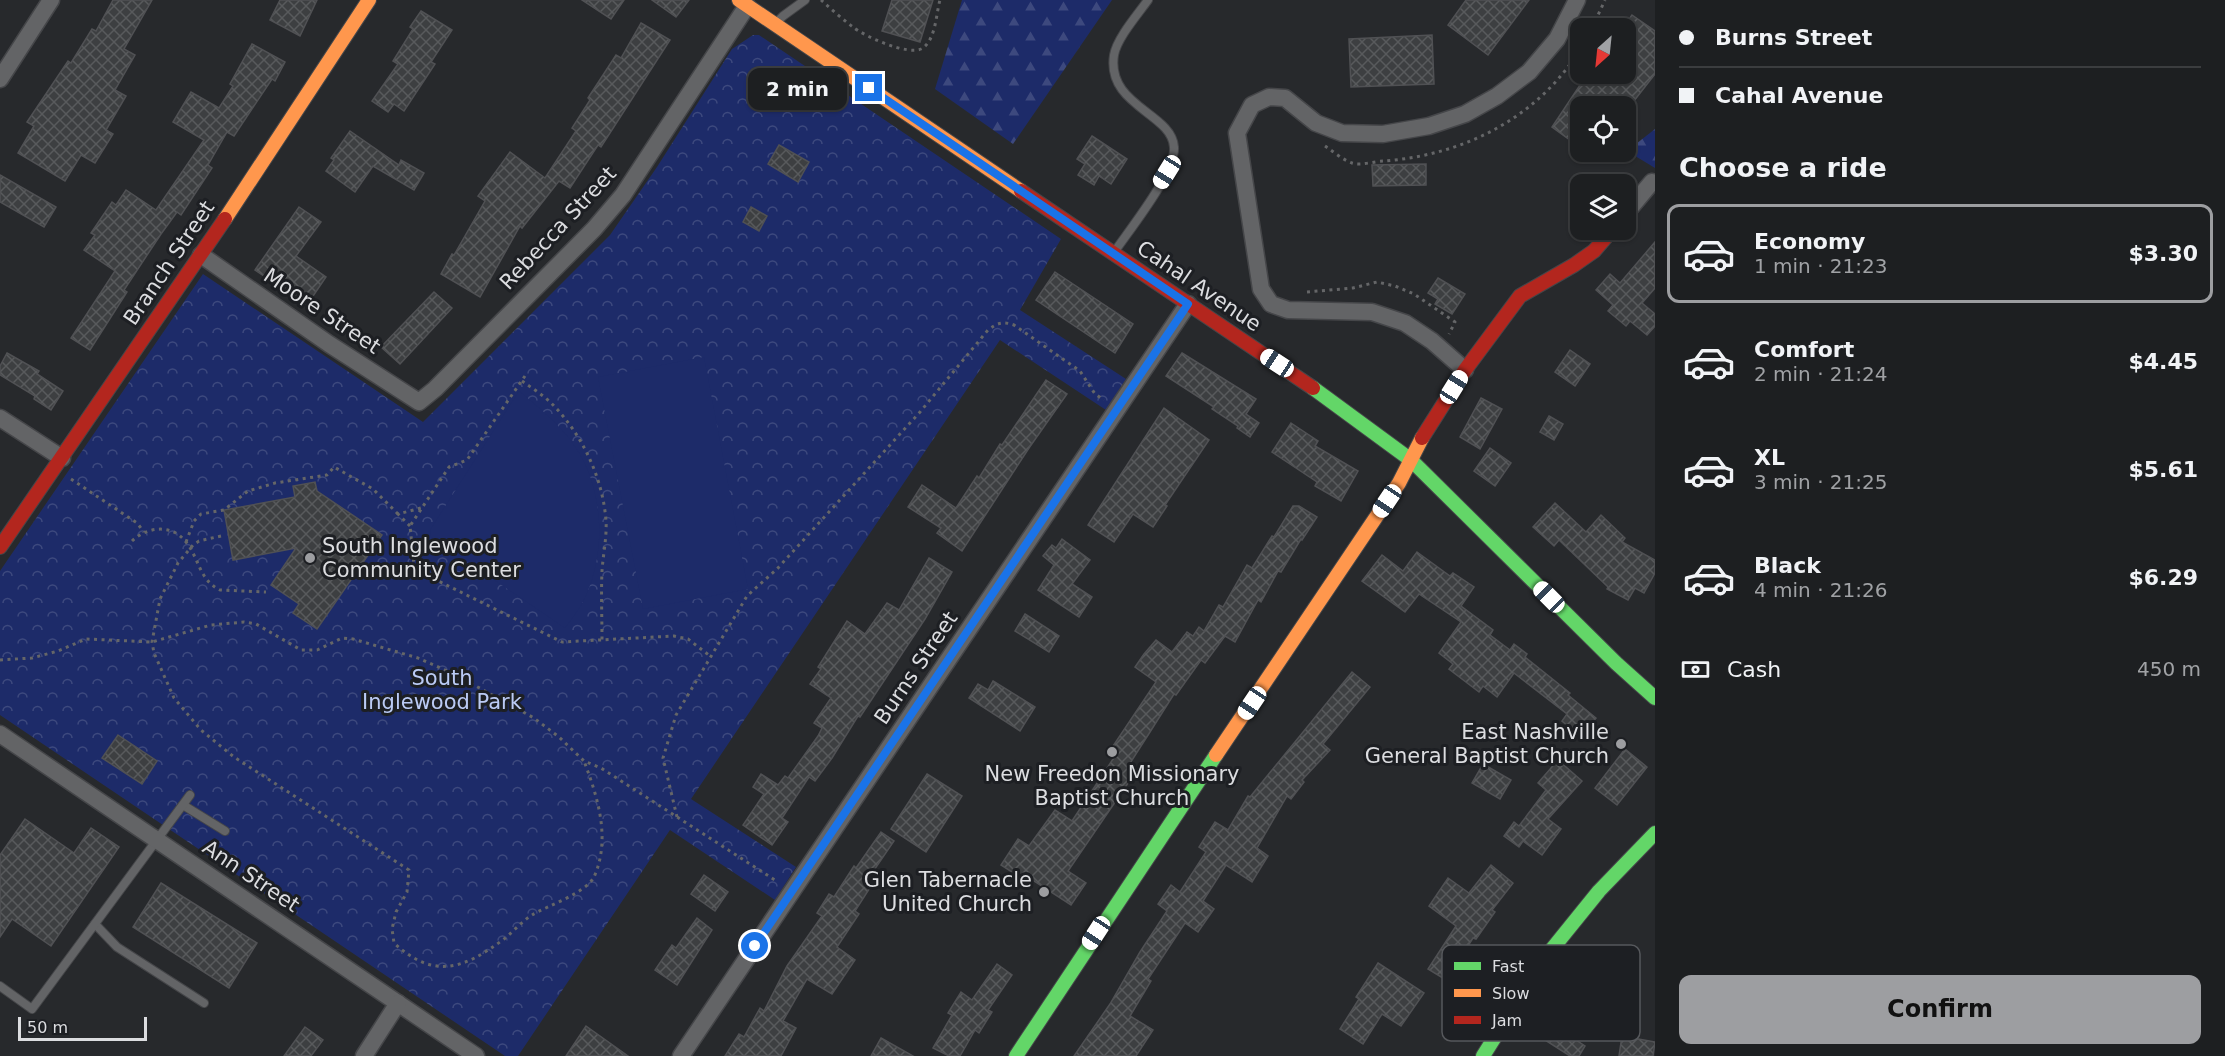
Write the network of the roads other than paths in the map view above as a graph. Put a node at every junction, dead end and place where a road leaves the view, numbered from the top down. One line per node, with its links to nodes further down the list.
1 (51, 0): 8 (street)
2 (369, 0): 13 (street, Branch Street)
3 (805, 0): 7 (lane)
4 (1148, 0): 12 (lane)
5 (1577, 0): 15 (street)
6 (743, 3): 7 (street, Cahal Avenue); 16 (street, Rebecca Street)
7 (775, 24): 12 (street, Cahal Avenue)
8 (0, 79)
9 (1652, 182): 10 (street)
10 (1636, 201)
11 (1603, 240): 15 (street)
12 (1113, 254): 14 (street, Cahal Avenue)
13 (201, 255): 16 (street, Moore Street); 19 (street, Branch Street)
14 (1188, 304): 18 (street, Cahal Avenue); 36 (street, Burns Street)
15 (1465, 370): 18 (street)
16 (419, 402)
17 (0, 418): 19 (street)
18 (1411, 460): 21 (street, Cahal Avenue); 37 (street)
19 (63, 466): 20 (street, Branch Street)
20 (0, 547)
21 (1655, 698)
22 (0, 734): 27 (street, Ann Street)
23 (190, 795): 24 (lane)
24 (183, 805): 25 (lane); 27 (lane)
25 (225, 831)
26 (1655, 833): 29 (street)
27 (158, 840): 28 (lane); 32 (street, Ann Street)
28 (95, 924): 30 (lane); 31 (lane)
29 (1556, 945)
30 (0, 986)
31 (204, 1003)
32 (399, 1003): 34 (street); 35 (street, Ann Street)
33 (1493, 1041): 38 (street)
34 (364, 1056)
35 (476, 1056)
36 (681, 1056)
37 (1016, 1056)
38 (1483, 1056)

